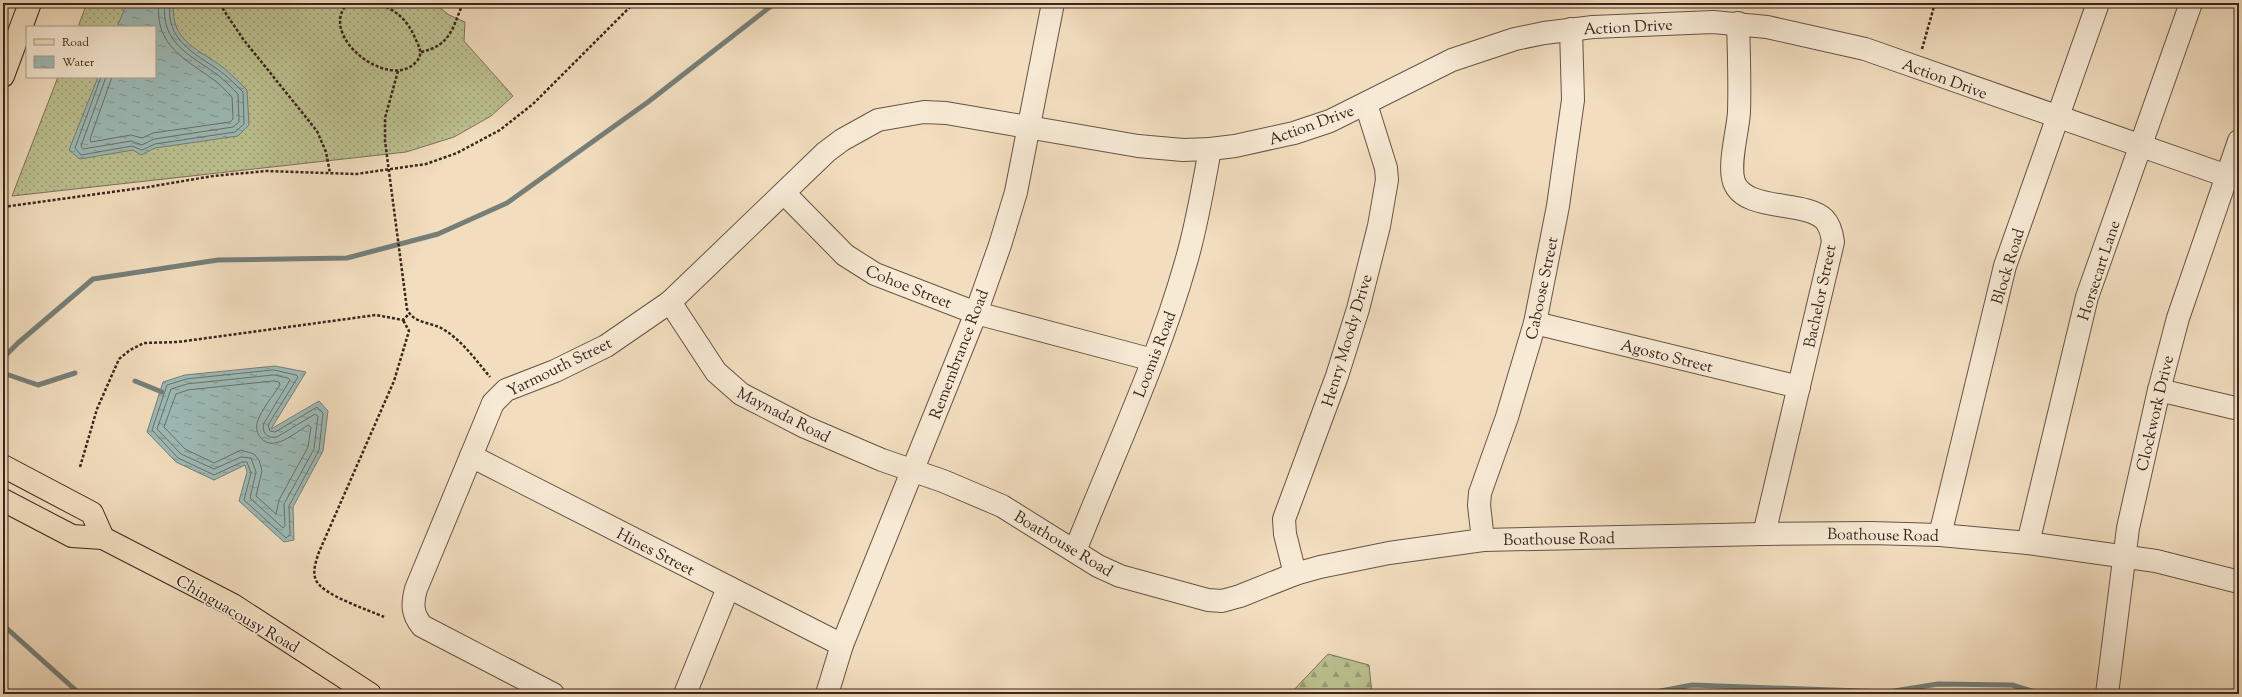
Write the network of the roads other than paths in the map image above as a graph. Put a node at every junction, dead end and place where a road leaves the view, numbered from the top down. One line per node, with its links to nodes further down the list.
1 (30, 3): 7 (main road)
2 (1053, 3): 10 (street, Remembrance Road)
3 (2098, 3): 9 (street, Block Road)
4 (2191, 3): 12 (street, Horsecart Lane)
5 (1738, 23): 6 (street, Action Drive); 9 (street, Action Drive); 20 (street, Bachelor Street)
6 (1571, 29): 8 (street, Action Drive); 18 (street, Caboose Street)
7 (3, 76)
8 (1366, 104): 13 (street, Action Drive); 34 (street, Henry Moody Drive)
9 (2057, 118): 12 (street, Action Drive); 28 (street, Block Road)
10 (1030, 128): 13 (street, Action Drive); 15 (street, Yarmouth Street); 17 (street, Remembrance Road)
11 (2239, 141): 14 (street, Clockwork Drive)
12 (2141, 146): 14 (street, Action Drive); 31 (street, Horsecart Lane)
13 (1210, 149): 19 (street, Loomis Road)
14 (2226, 176): 21 (street, Clockwork Drive)
15 (784, 193): 16 (street, Yarmouth Street); 17 (street, Cohoe Street)
16 (670, 302): 23 (street, Yarmouth Street); 25 (street, Maynada Road)
17 (976, 313): 19 (street, Cohoe Street); 25 (street, Remembrance Road)
18 (1535, 323): 20 (street, Agosto Street); 30 (street, Caboose Street)
19 (1153, 360): 32 (street, Loomis Road)
20 (1799, 387): 27 (street, Bachelor Street)
21 (2159, 390): 22 (street); 33 (street, Clockwork Drive)
22 (2239, 409)
23 (471, 456): 36 (street, Hines Street); 39 (street, Yarmouth Street)
24 (3, 466): 29 (main road)
25 (912, 470): 32 (street, Boathouse Road); 37 (street, Remembrance Road)
26 (3, 500): 29 (main road, Chinguacousy Road)
27 (1764, 534): 28 (street, Boathouse Road); 30 (street, Boathouse Road)
28 (1940, 535): 31 (street, Boathouse Road)
29 (103, 538): 38 (main road, Chinguacousy Road)
30 (1483, 540): 34 (street, Boathouse Road)
31 (2028, 544): 33 (street, Boathouse Road)
32 (1075, 551): 34 (street, Boathouse Road)
33 (2124, 557): 35 (street, Boathouse Road); 42 (street, Clockwork Drive)
34 (1295, 574)
35 (2239, 582)
36 (728, 588): 37 (street, Hines Street); 40 (street)
37 (842, 645): 41 (street, Remembrance Road)
38 (370, 694)
39 (553, 694)
40 (685, 694)
41 (827, 694)
42 (2107, 694)

